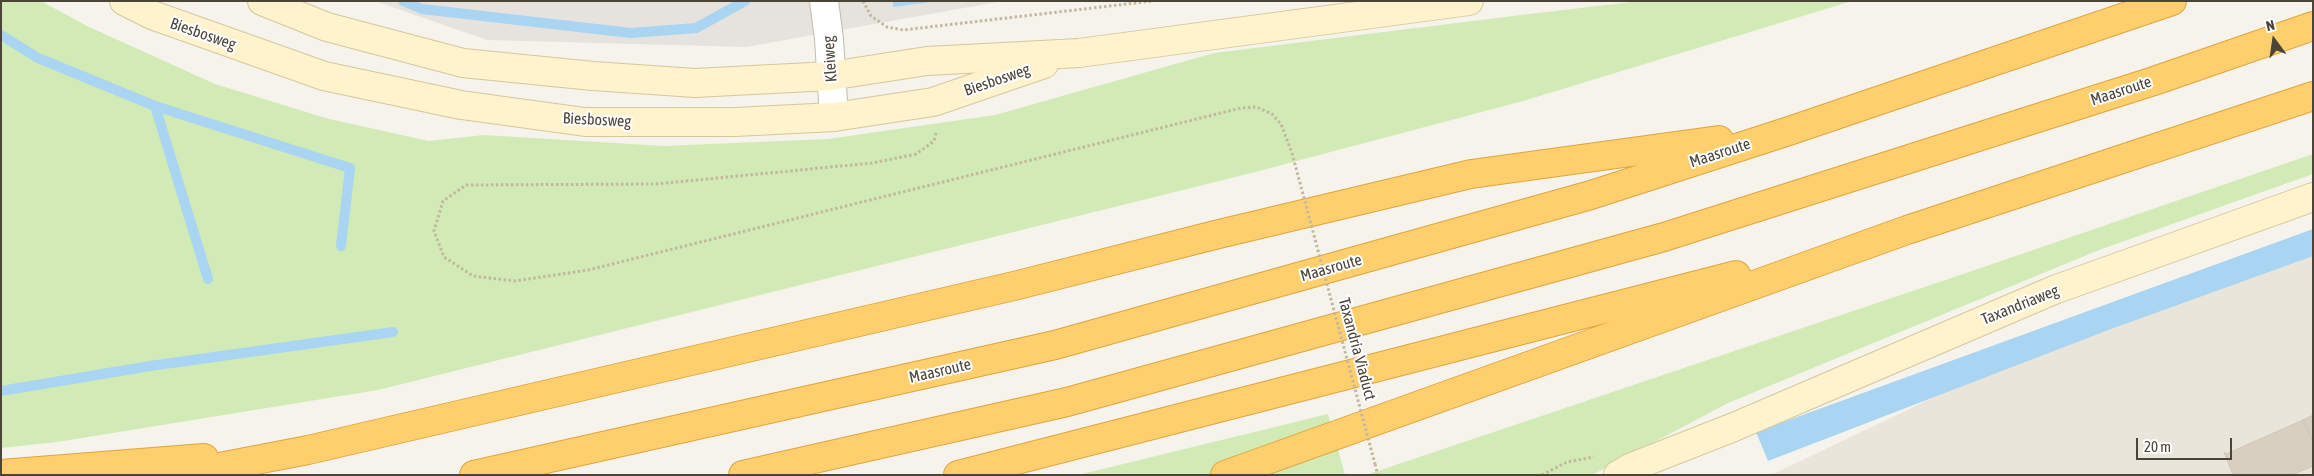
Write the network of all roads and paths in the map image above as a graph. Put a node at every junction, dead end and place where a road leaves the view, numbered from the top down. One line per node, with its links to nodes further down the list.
1 (124, 1): 15 (main road, Biesbosweg)
2 (262, 1): 12 (main road, Biesbosweg)
3 (824, 1): 12 (street, Kleiweg)
4 (863, 1): 9 (path)
5 (1154, 1): 9 (path)
6 (1469, 1): 10 (main road, Biesbosweg)
7 (2172, 1): 16 (highway, Maasroute)
8 (2313, 26): 24 (highway, Maasroute)
9 (924, 28): 11 (path)
10 (1079, 53): 11 (main road, Biesbosweg); 14 (main road, Biesbosweg)
11 (927, 61): 12 (main road, Biesbosweg)
12 (830, 76): 15 (street, Kleiweg)
13 (2313, 96): 18 (highway)
14 (933, 102): 15 (main road, Biesbosweg); 27 (path, Taxandria Viaduct, bridge)
15 (834, 117)
16 (1789, 130): 20 (highway); 23 (highway, Maasroute)
17 (2313, 197): 19 (main road, Taxandriaweg)
18 (1907, 230): 25 (highway); 26 (highway)
19 (1734, 427): 28 (main road); 29 (main road)
20 (308, 450): 21 (highway); 22 (highway)
21 (1, 474)
22 (178, 475)
23 (474, 475)
24 (743, 475)
25 (958, 475)
26 (1225, 475)
27 (1378, 475)
28 (1618, 475)
29 (1661, 475)

